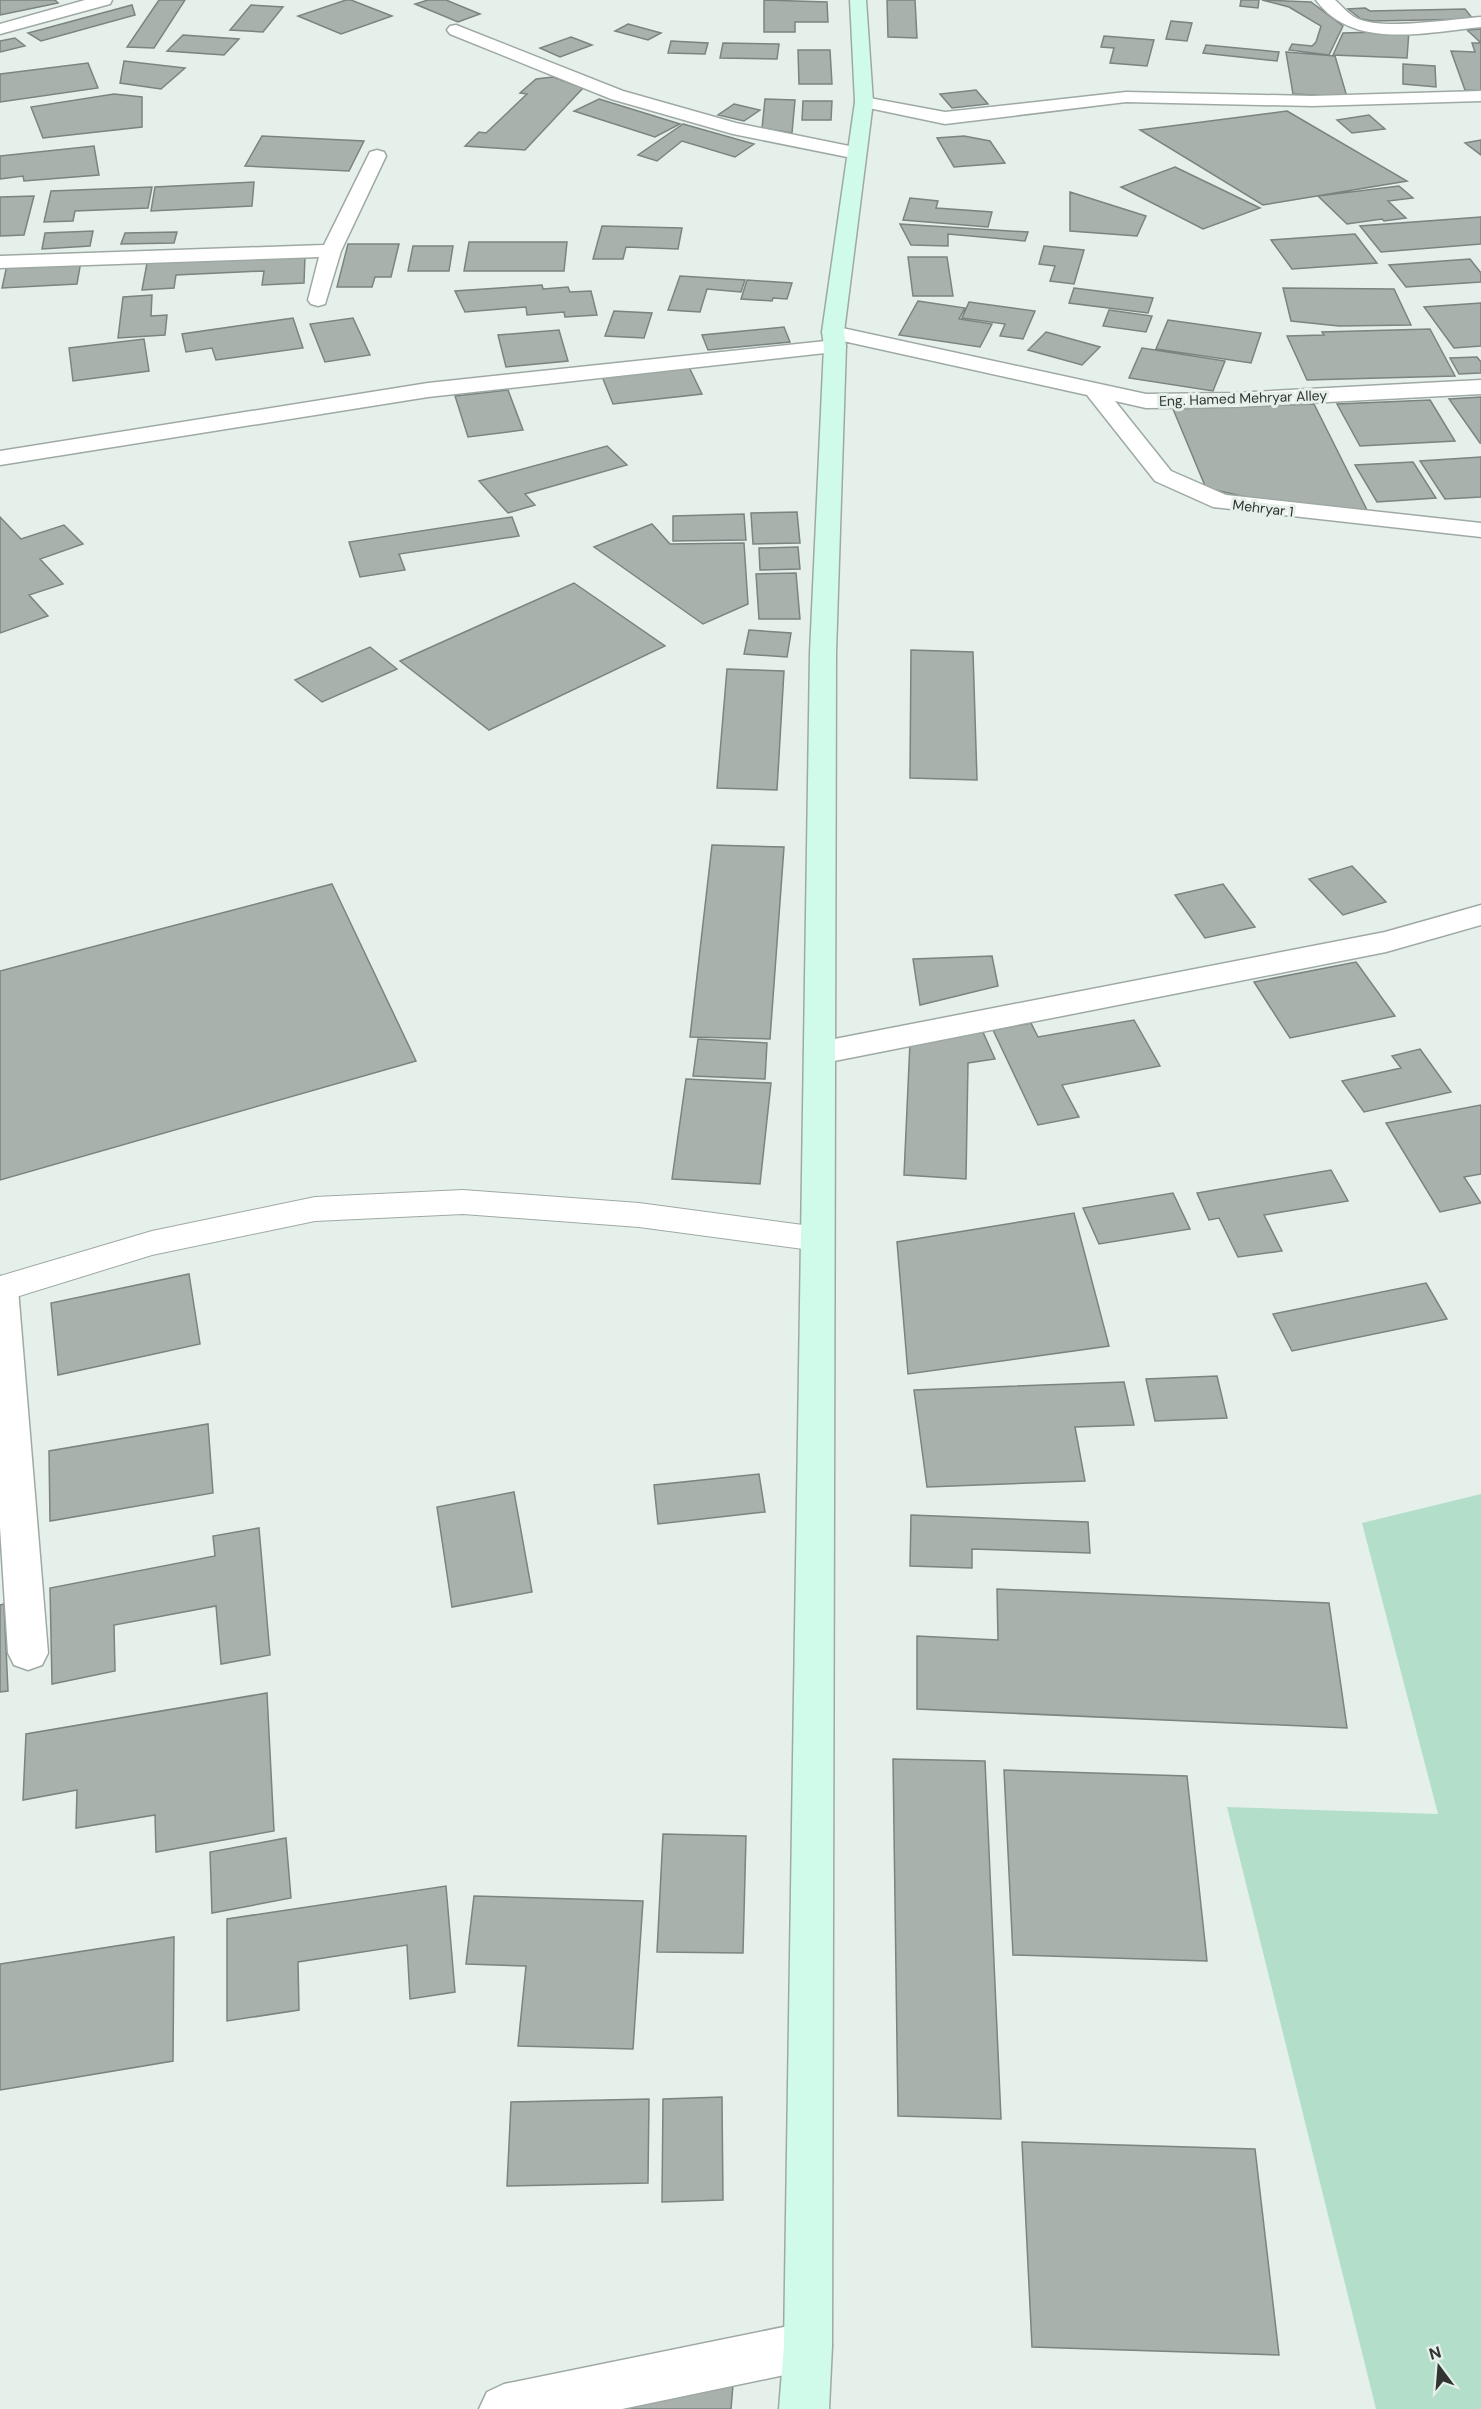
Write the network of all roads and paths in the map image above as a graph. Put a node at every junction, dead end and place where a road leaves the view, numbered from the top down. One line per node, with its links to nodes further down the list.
1 (104, 0): 5 (street)
2 (858, 0): 8 (street)
3 (1324, 0): 4 (street)
4 (1481, 22)
5 (0, 28)
6 (456, 30): 9 (street)
7 (1481, 96): 8 (street)
8 (864, 102): 9 (street)
9 (857, 153): 14 (street)
10 (377, 156): 11 (street)
11 (331, 250): 12 (street); 13 (street)
12 (0, 262)
13 (318, 300)
14 (834, 339): 16 (street, Eng. Hamed Mehryar Alley); 17 (street, Eng. Hamed Mehryar Alley); 20 (street)
15 (1481, 387): 16 (street, Eng. Hamed Mehryar Alley)
16 (1093, 388): 18 (street, Mehryar 1)
17 (0, 458)
18 (1481, 530)
19 (1481, 915): 20 (street)
20 (819, 1053): 21 (street)
21 (818, 1239): 22 (lane); 24 (street)
22 (1, 1289): 23 (street)
23 (28, 1653)
24 (808, 2346): 25 (street); 26 (street)
25 (504, 2409)
26 (804, 2409)

